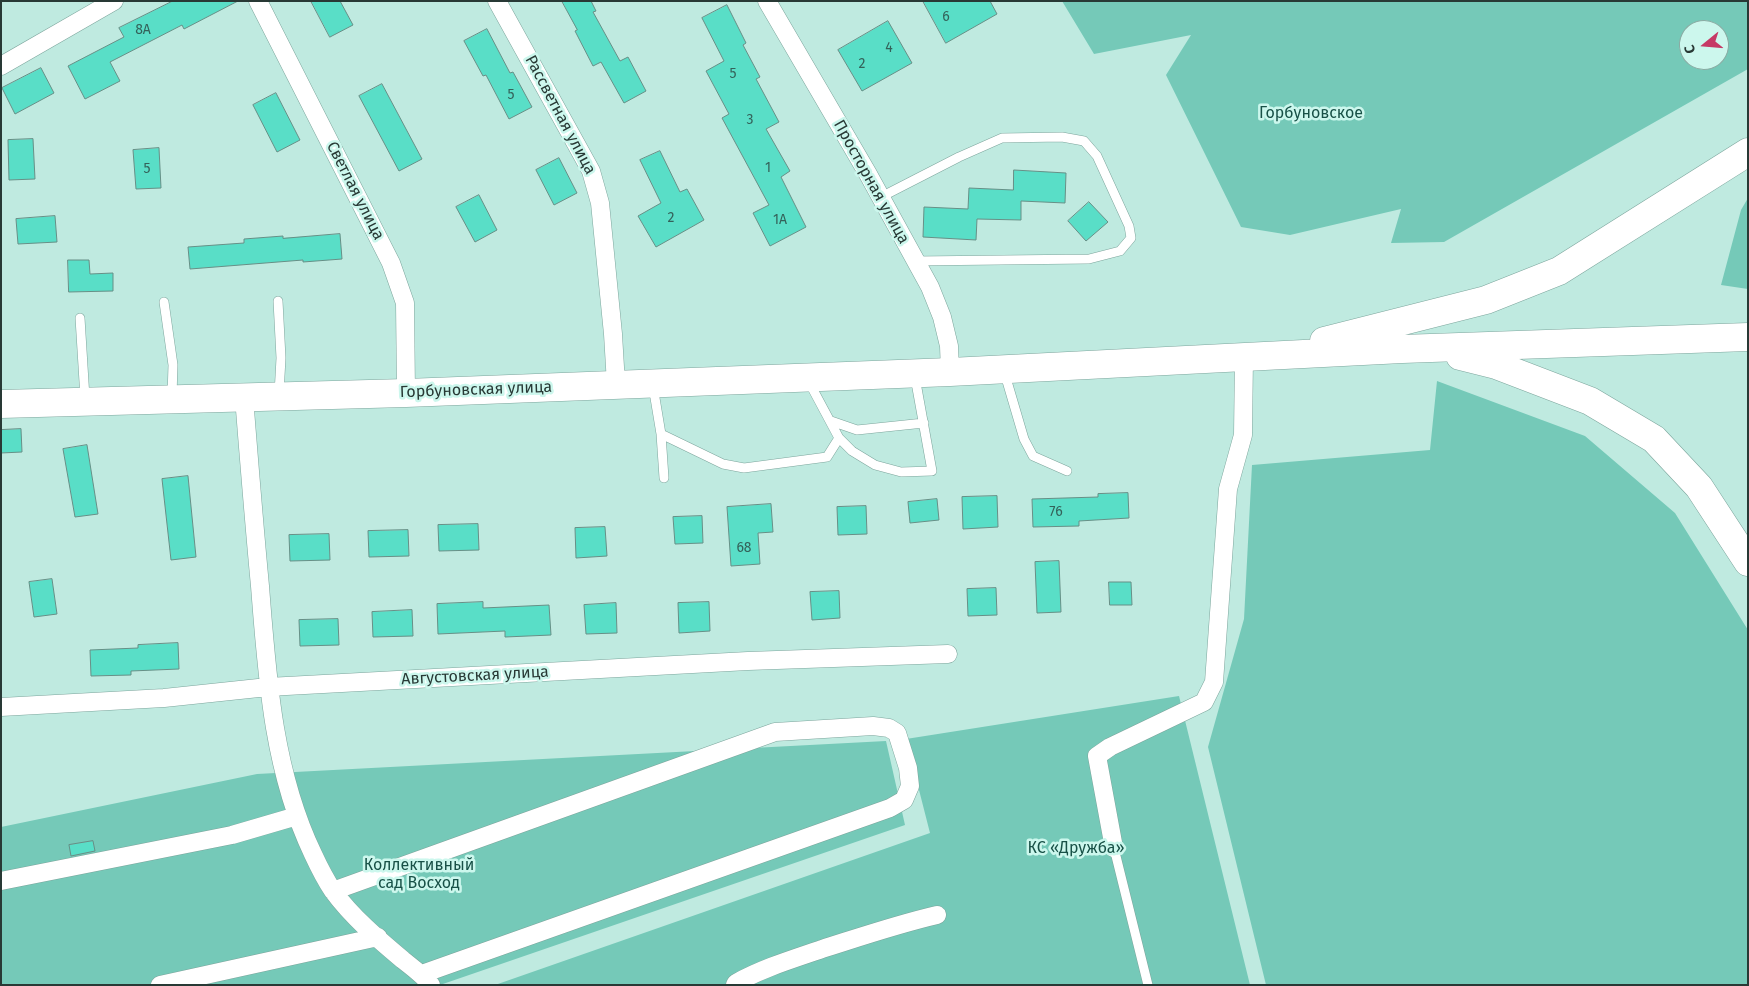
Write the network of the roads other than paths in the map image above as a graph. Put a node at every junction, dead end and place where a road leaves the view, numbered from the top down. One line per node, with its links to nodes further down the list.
1 (114, 1): 5 (street)
2 (258, 1): 21 (street, Светлая улица)
3 (497, 1): 20 (street, Рассветная улица)
4 (766, 1): 7 (street, Просторная улица)
5 (1, 66)
6 (1748, 152): 14 (main road)
7 (881, 198): 8 (street, Просторная улица); 8 (lane)
8 (916, 261): 16 (street, Просторная улица)
9 (278, 301): 22 (lane)
10 (164, 302): 24 (lane)
11 (80, 318): 25 (lane)
12 (1748, 337): 13 (main road)
13 (1402, 349): 14 (main road); 33 (main road)
14 (1257, 356): 15 (main road, Горбуновская улица); 38 (street)
15 (1004, 369): 16 (main road, Горбуновская улица); 31 (lane)
16 (950, 372): 17 (main road, Горбуновская улица)
17 (914, 373): 18 (main road, Горбуновская улица); 28 (lane)
18 (806, 377): 19 (main road, Горбуновская улица); 27 (lane)
19 (652, 383): 20 (main road, Горбуновская улица); 29 (lane)
20 (616, 384): 21 (main road, Горбуновская улица)
21 (406, 393): 22 (main road, Горбуновская улица)
22 (279, 396): 23 (main road, Горбуновская улица)
23 (244, 397): 24 (main road, Горбуновская улица); 35 (street)
24 (172, 399): 25 (main road, Горбуновская улица)
25 (85, 401): 26 (main road, Горбуновская улица)
26 (1, 404)
27 (831, 421): 28 (lane); 30 (lane)
28 (924, 423): 30 (lane)
29 (661, 434): 30 (lane); 32 (lane)
30 (839, 438)
31 (1067, 471)
32 (664, 478)
33 (1748, 562)
34 (948, 654): 35 (street, Августовская улица)
35 (268, 687): 36 (street, Августовская улица); 37 (street)
36 (1, 707)
37 (297, 816): 39 (street); 40 (street)
38 (1114, 848): 46 (lane)
39 (1, 882)
40 (333, 891): 42 (street); 43 (street)
41 (937, 915): 45 (street)
42 (378, 937): 43 (street); 44 (street)
43 (427, 979)
44 (160, 985)
45 (735, 985)
46 (1148, 985)

